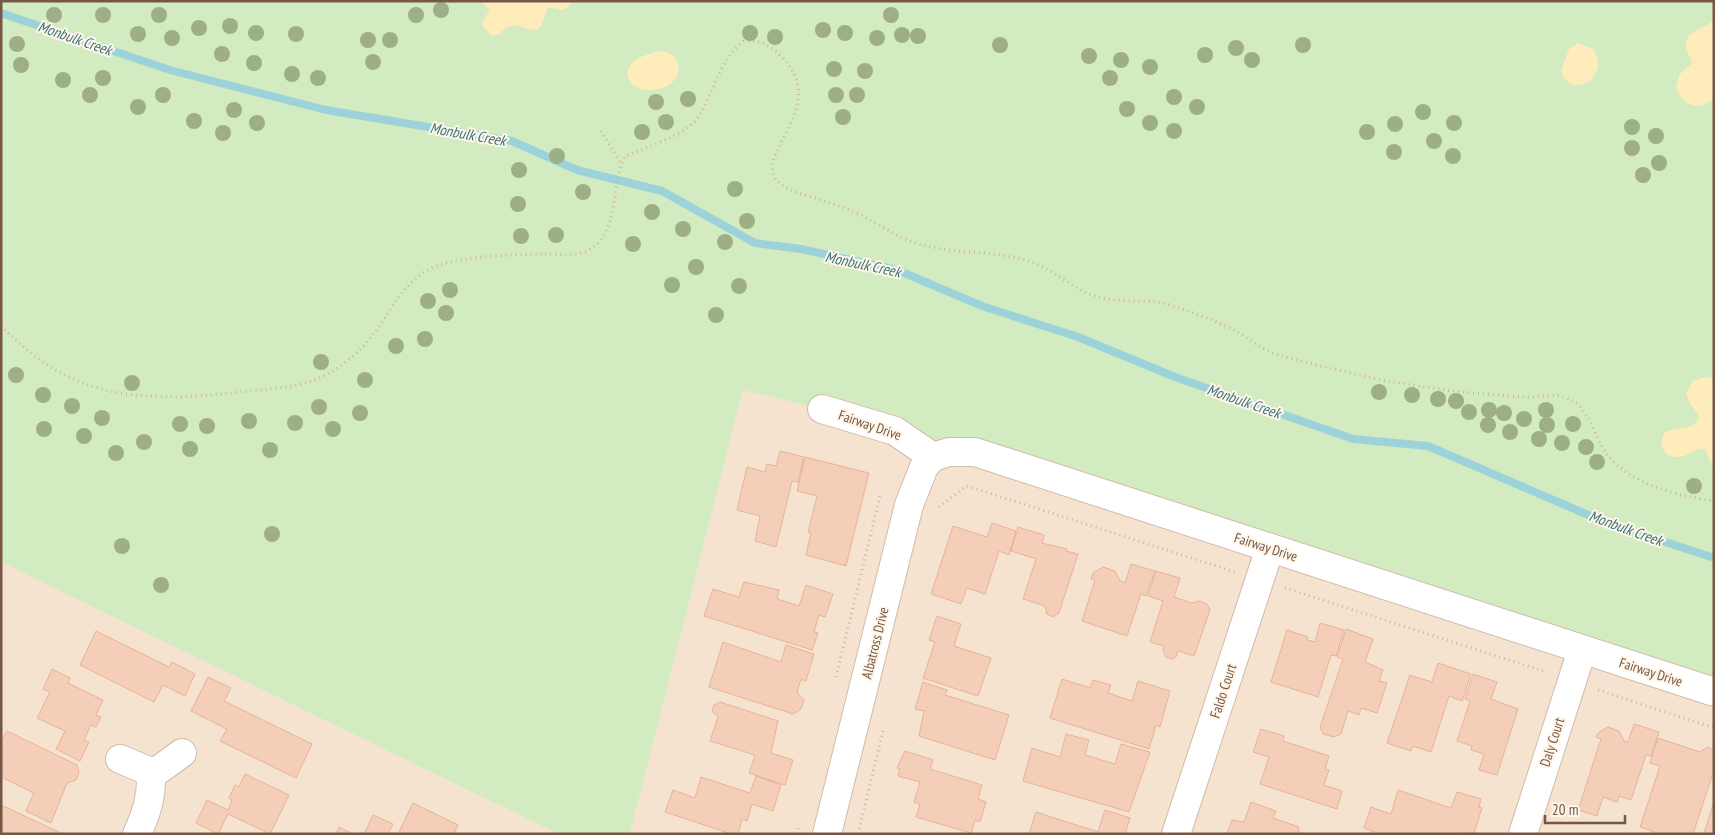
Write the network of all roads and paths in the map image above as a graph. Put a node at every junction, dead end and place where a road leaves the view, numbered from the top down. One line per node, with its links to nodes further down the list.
1 (601, 131): 2 (path)
2 (622, 163): 3 (path); 7 (path)
3 (1, 326)
4 (822, 409): 5 (street, Fairway Drive)
5 (933, 457): 9 (street, Fairway Drive); 24 (street, Albatross Drive)
6 (886, 498): 14 (path)
7 (1714, 501)
8 (936, 513): 10 (path)
9 (1270, 548): 12 (street, Fairway Drive); 25 (street, Faldo Court)
10 (1243, 574)
11 (1282, 587): 13 (path)
12 (1582, 650): 16 (street, Fairway Drive); 26 (street, Daly Court)
13 (1546, 673)
14 (835, 679)
15 (1596, 689): 17 (path)
16 (1714, 692)
17 (1714, 728)
18 (182, 753): 20 (street)
19 (120, 759): 20 (street)
20 (151, 772): 22 (street)
21 (799, 824): 23 (path)
22 (137, 834)
23 (797, 834)
24 (828, 834)
25 (1176, 834)
26 (1523, 834)

